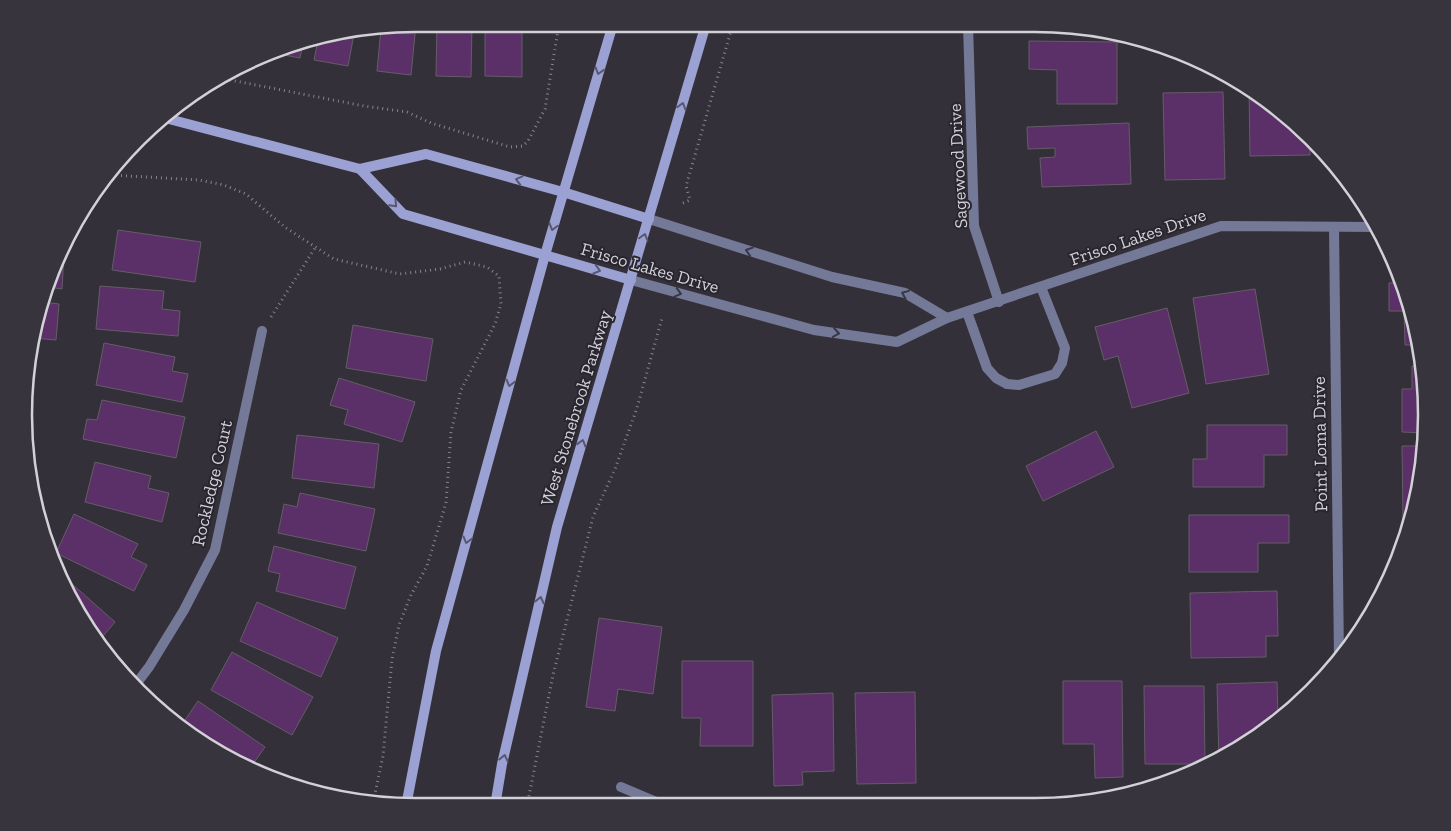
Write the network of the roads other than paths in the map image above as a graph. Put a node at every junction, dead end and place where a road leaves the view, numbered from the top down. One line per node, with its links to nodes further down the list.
1 (611, 32): 6 (street, one-way to 6)
2 (704, 32): 7 (street, West Stonebrook Parkway, one-way to 2)
3 (968, 32): 13 (street, Sagewood Drive)
4 (172, 120): 5 (street)
5 (360, 170): 6 (street, one-way to 5); 10 (street, Frisco Lakes Drive, one-way to 10)
6 (563, 192): 7 (street); 10 (street, one-way to 10)
7 (649, 219): 11 (street, West Stonebrook Parkway, one-way to 7); 15 (street, one-way to 7)
8 (1334, 227): 9 (street, Frisco Lakes Drive); 12 (street, Frisco Lakes Drive); 17 (street, Point Loma Drive)
9 (1369, 227)
10 (545, 255): 11 (street, Frisco Lakes Drive, one-way to 11); 20 (street, one-way to 20)
11 (632, 280): 15 (street, Frisco Lakes Drive, one-way to 15); 21 (street, West Stonebrook Parkway, one-way to 11)
12 (1041, 287): 13 (street, Frisco Lakes Drive); 14 (street)
13 (998, 302): 14 (street, Frisco Lakes Drive)
14 (967, 312): 15 (street, Frisco Lakes Drive)
15 (947, 318)
16 (262, 331): 18 (street, Rockledge Court)
17 (1339, 649)
18 (139, 680)
19 (621, 787): 22 (street)
20 (408, 798)
21 (496, 798)
22 (647, 798)

